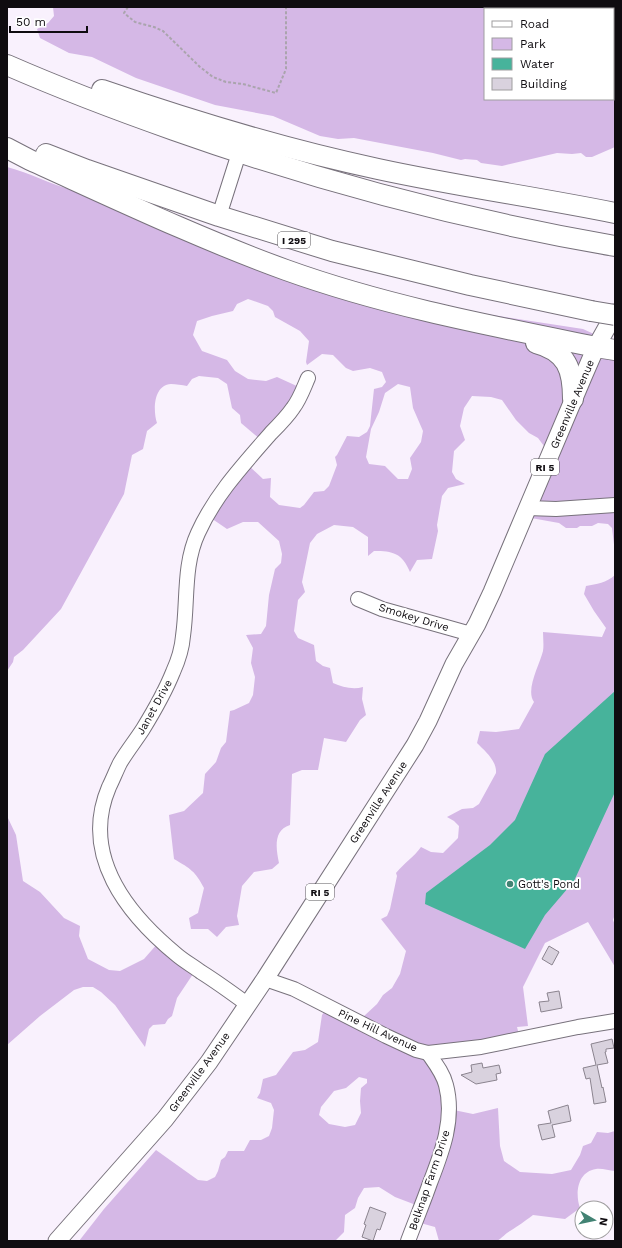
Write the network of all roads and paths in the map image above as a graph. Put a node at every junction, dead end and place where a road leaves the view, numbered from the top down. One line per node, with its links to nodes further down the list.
1 (128, 7): 2 (path)
2 (286, 7)
3 (7, 58): 8 (highway)
4 (7, 65): 7 (highway)
5 (7, 137): 9 (highway, I 295)
6 (7, 148): 12 (highway)
7 (239, 153): 9 (street); 10 (highway)
8 (615, 213)
9 (219, 216): 11 (highway, I 295, bridge)
10 (615, 246)
11 (615, 314): 13 (main road, Greenville Avenue / RI 5)
12 (484, 324): 13 (highway); 15 (highway)
13 (606, 349): 15 (main road, Greenville Avenue / RI 5)
14 (308, 378): 21 (street, Janet Drive)
15 (573, 399): 17 (main road, Greenville Avenue / RI 5)
16 (615, 505): 17 (street)
17 (528, 508): 19 (main road, Greenville Avenue / RI 5)
18 (358, 599): 19 (street, Smokey Drive)
19 (471, 634): 20 (main road, Greenville Avenue / RI 5)
20 (265, 978): 21 (main road, Greenville Avenue / RI 5); 23 (street, Pine Hill Avenue)
21 (247, 1004): 24 (main road, Greenville Avenue / RI 5)
22 (615, 1021): 23 (street, Pine Hill Avenue)
23 (428, 1053): 25 (street, Belknap Farm Drive)
24 (57, 1241)
25 (408, 1241)

